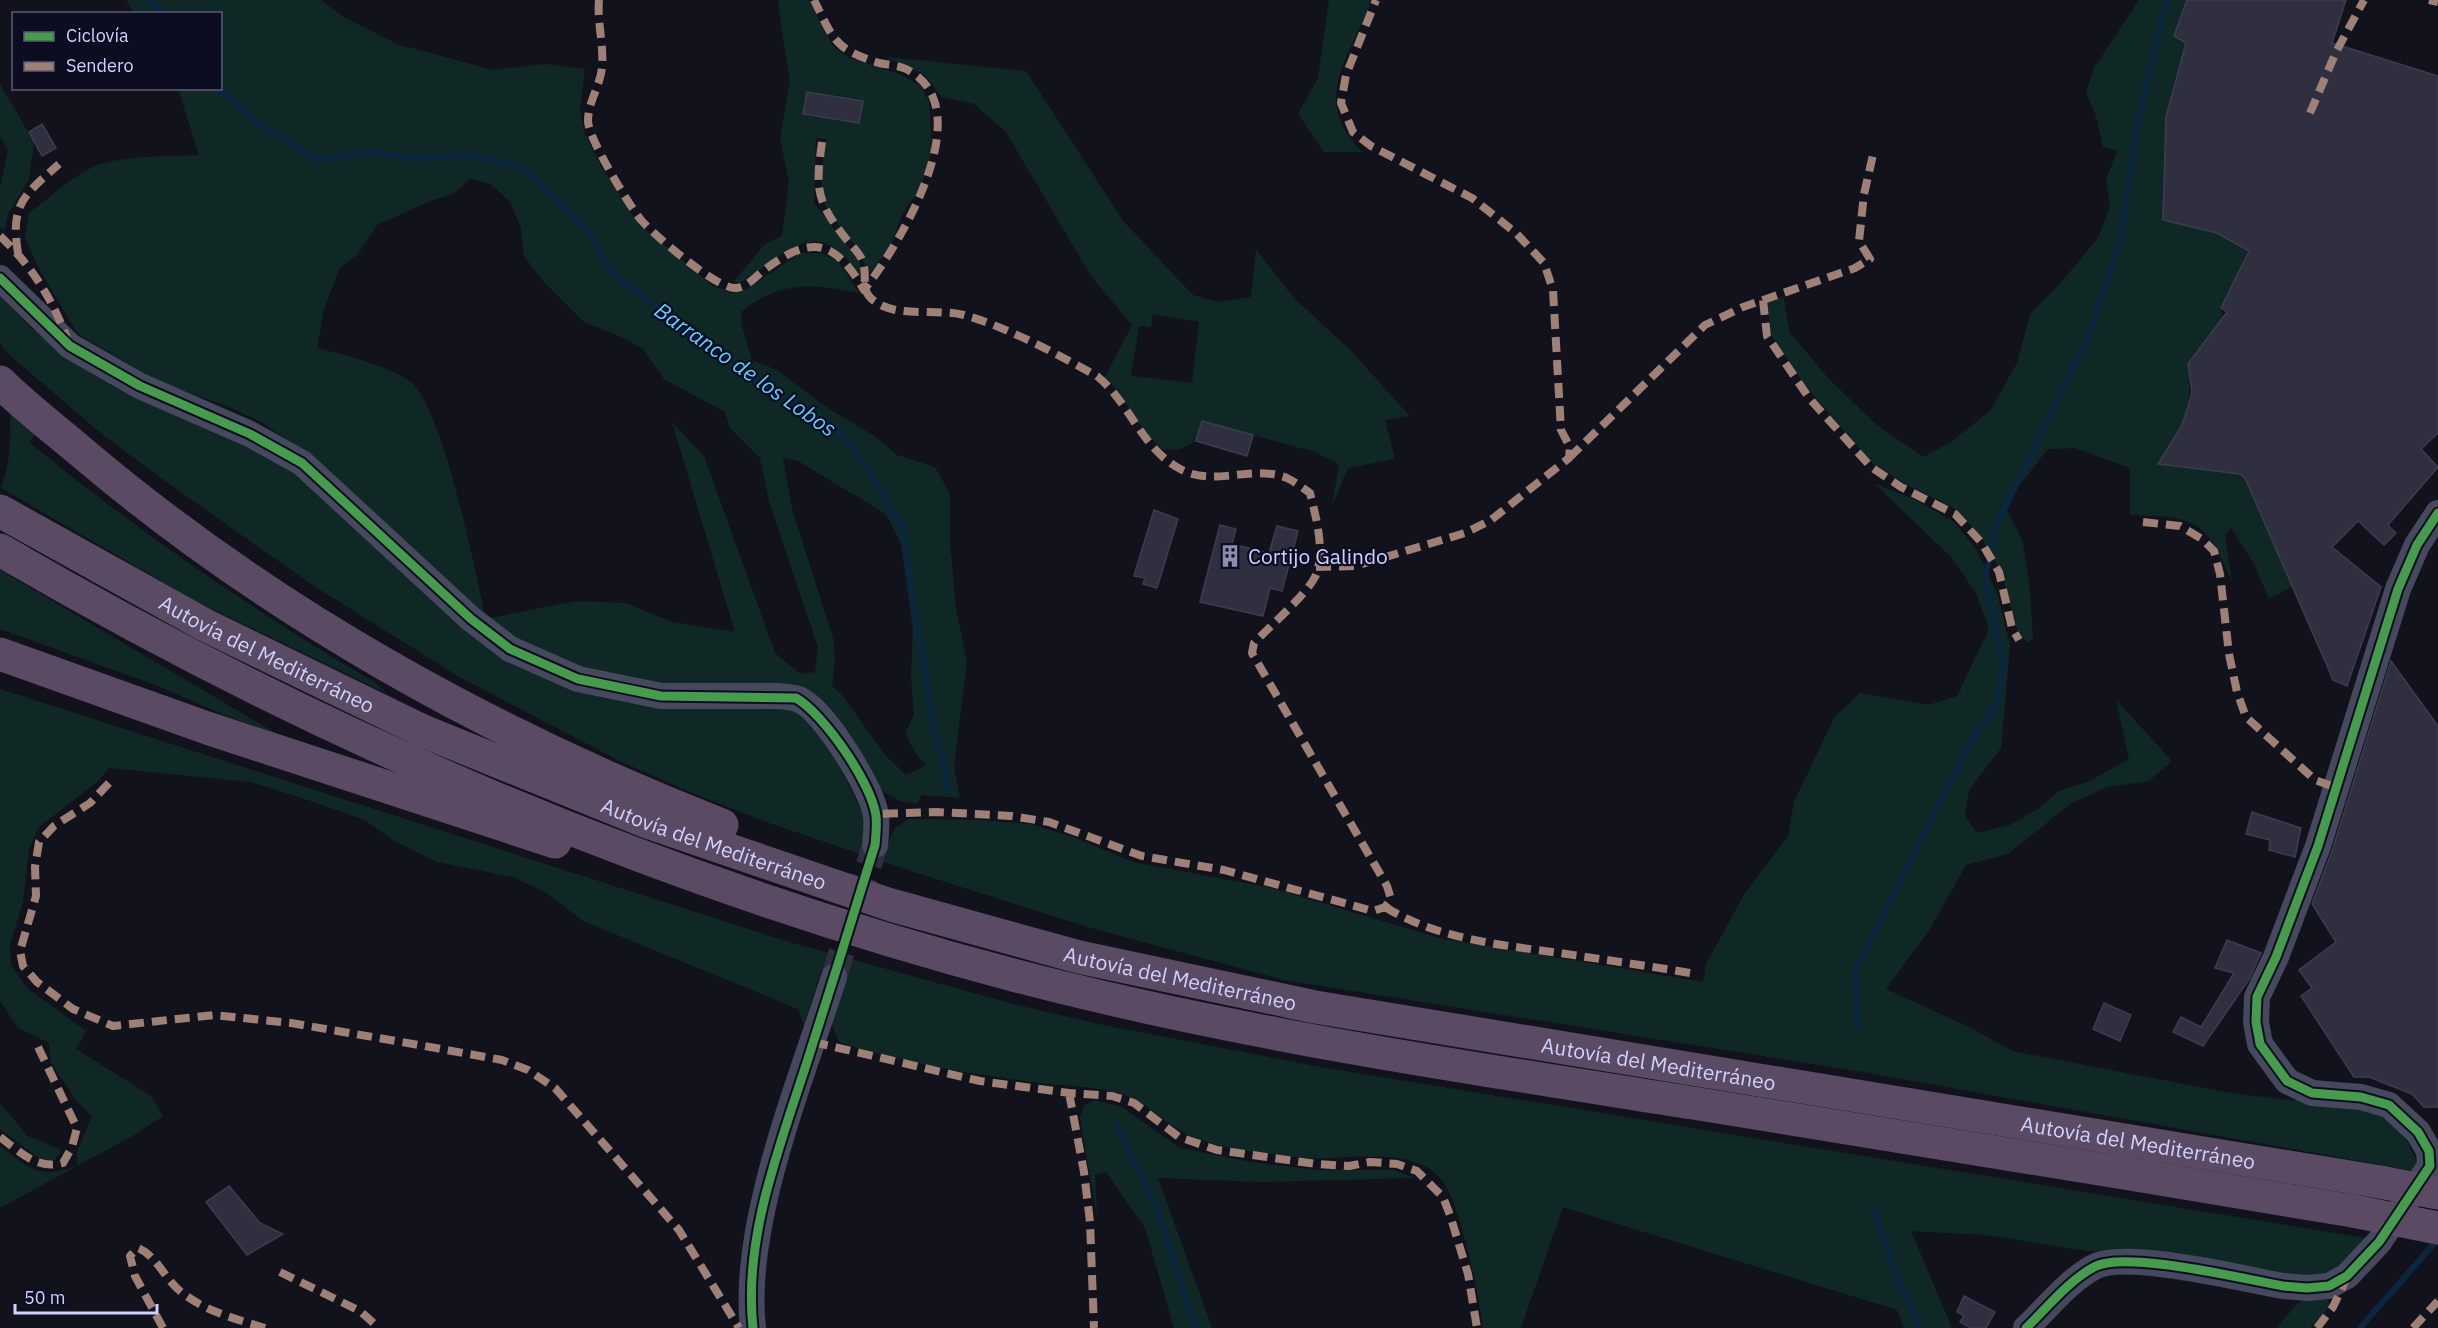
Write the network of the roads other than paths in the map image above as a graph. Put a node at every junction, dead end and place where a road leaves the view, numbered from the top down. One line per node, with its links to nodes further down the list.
1 (0, 278): 7 (street)
2 (0, 382): 9 (highway)
3 (0, 511): 9 (highway, Autovía del Mediterráneo)
4 (2438, 513): 14 (street)
5 (3, 552): 8 (highway, Autovía del Mediterráneo)
6 (0, 654): 8 (highway)
7 (876, 844)
8 (683, 872): 12 (highway, Autovía del Mediterráneo, bridge)
9 (891, 905): 11 (highway, Autovía del Mediterráneo, bridge)
10 (834, 977): 13 (street)
11 (2438, 1193)
12 (2438, 1228)
13 (753, 1328)
14 (2026, 1328)

